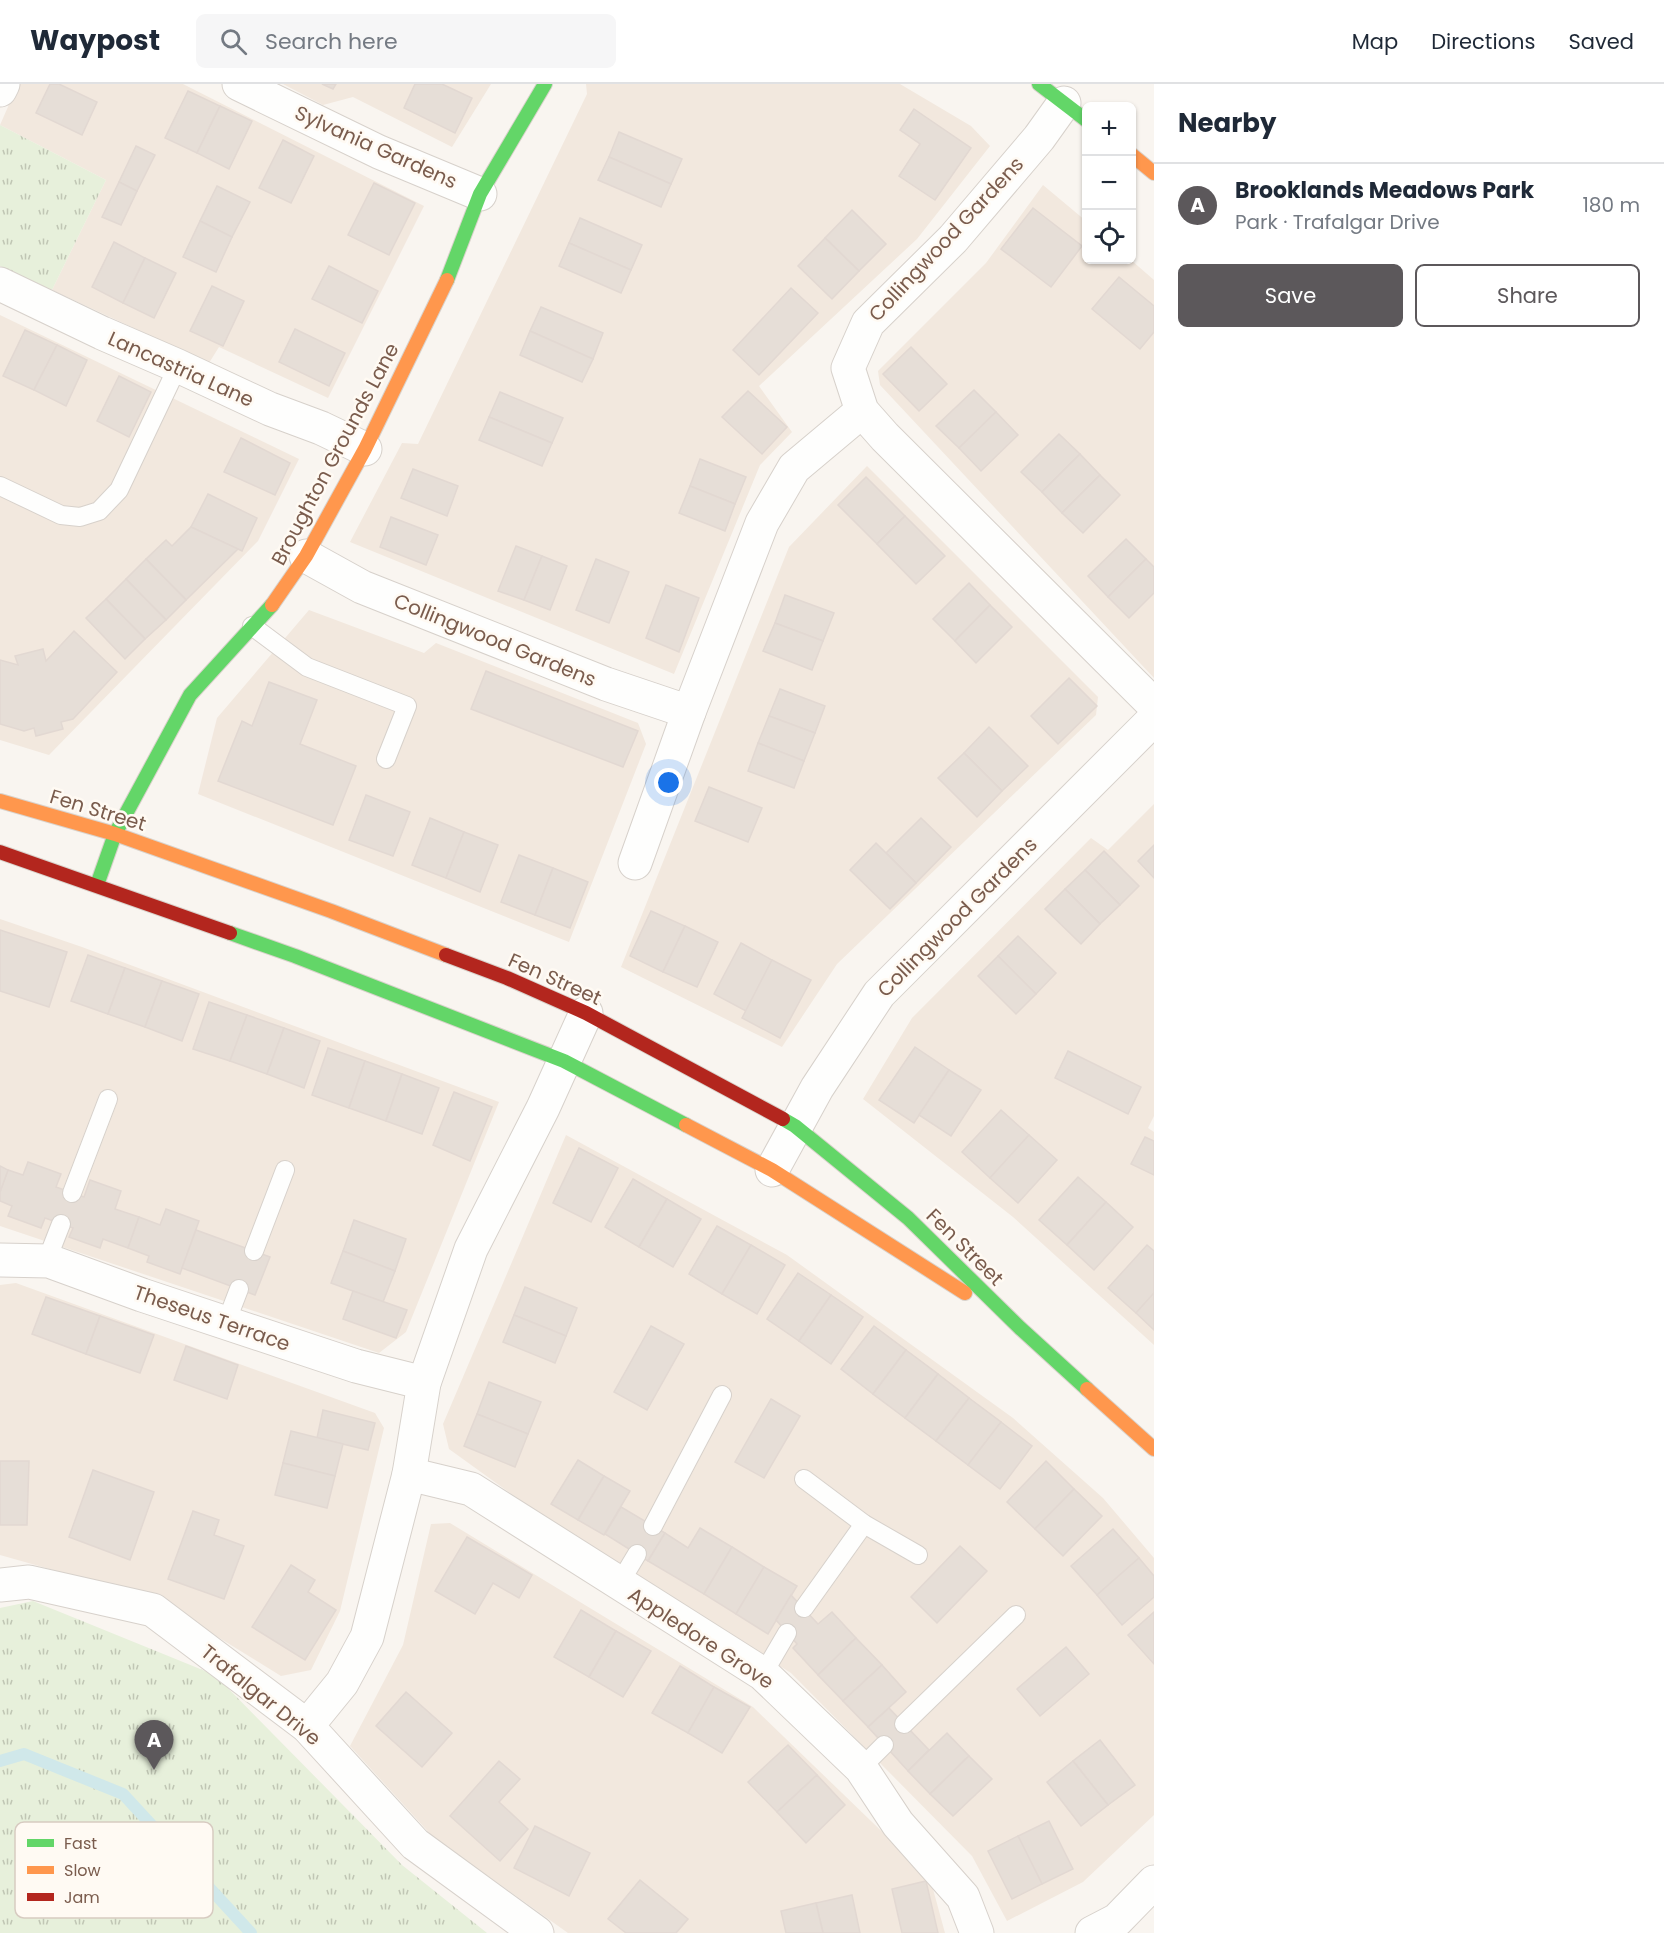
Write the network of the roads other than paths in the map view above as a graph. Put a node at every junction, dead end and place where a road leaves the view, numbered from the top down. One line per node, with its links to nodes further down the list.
1 (3, 84): 4 (street)
2 (239, 84): 8 (street, Sylvania Gardens)
3 (544, 84): 8 (street, Broughton Grounds Lane)
4 (0, 90)
5 (1063, 102): 11 (street, Collingwood Gardens)
6 (1132, 156): 7 (street)
7 (1154, 172)
8 (480, 194): 12 (street, Broughton Grounds Lane)
9 (0, 285): 10 (street, Lancastria Lane)
10 (178, 366): 12 (street, Lancastria Lane); 13 (lane)
11 (862, 411): 16 (street, Collingwood Gardens); 17 (street)
12 (364, 449): 14 (street, Broughton Grounds Lane)
13 (0, 486)
14 (306, 556): 15 (street, Broughton Grounds Lane); 17 (street, Collingwood Gardens)
15 (252, 626): 19 (lane); 21 (street, Broughton Grounds Lane)
16 (1154, 705)
17 (689, 712): 23 (street)
18 (1154, 719): 28 (street, Collingwood Gardens)
19 (386, 759)
20 (0, 801): 21 (street, Fen Street)
21 (115, 834): 24 (street, Broughton Grounds Lane); 25 (street, Fen Street)
22 (0, 852): 24 (street, Fen Street)
23 (635, 863)
24 (97, 885): 26 (street, Fen Street)
25 (586, 1013): 26 (street); 28 (street, Fen Street)
26 (564, 1061): 30 (street, Fen Street); 39 (street)
27 (108, 1099): 31 (lane)
28 (795, 1126): 30 (street, Collingwood Gardens); 38 (street, Fen Street)
29 (285, 1170): 33 (lane)
30 (772, 1170): 38 (street, Fen Street)
31 (72, 1193)
32 (61, 1224): 35 (lane)
33 (254, 1251)
34 (0, 1260): 35 (street, Theseus Terrace)
35 (49, 1262): 37 (street, Theseus Terrace)
36 (239, 1289): 37 (lane)
37 (226, 1323): 39 (street, Theseus Terrace)
38 (1020, 1328): 41 (street, Fen Street)
39 (424, 1383): 44 (street)
40 (722, 1395): 47 (lane)
41 (1139, 1435): 42 (street, Fen Street); 43 (street, Fen Street)
42 (1154, 1449)
43 (1154, 1454)
44 (409, 1474): 50 (street, Appledore Grove); 57 (street)
45 (804, 1479): 46 (lane)
46 (864, 1524): 49 (lane); 52 (lane)
47 (653, 1526)
48 (637, 1554): 50 (lane)
49 (918, 1555)
50 (619, 1584): 55 (street, Appledore Grove)
51 (0, 1586): 57 (street, Trafalgar Drive)
52 (804, 1608)
53 (1016, 1615): 56 (lane)
54 (787, 1633): 55 (lane)
55 (763, 1674): 59 (street, Appledore Grove)
56 (904, 1724)
57 (307, 1726): 62 (street, Trafalgar Drive)
58 (884, 1745): 59 (lane)
59 (861, 1768): 63 (street, Appledore Grove)
60 (1154, 1882): 61 (street)
61 (1111, 1929)
62 (537, 1933)
63 (978, 1933)

